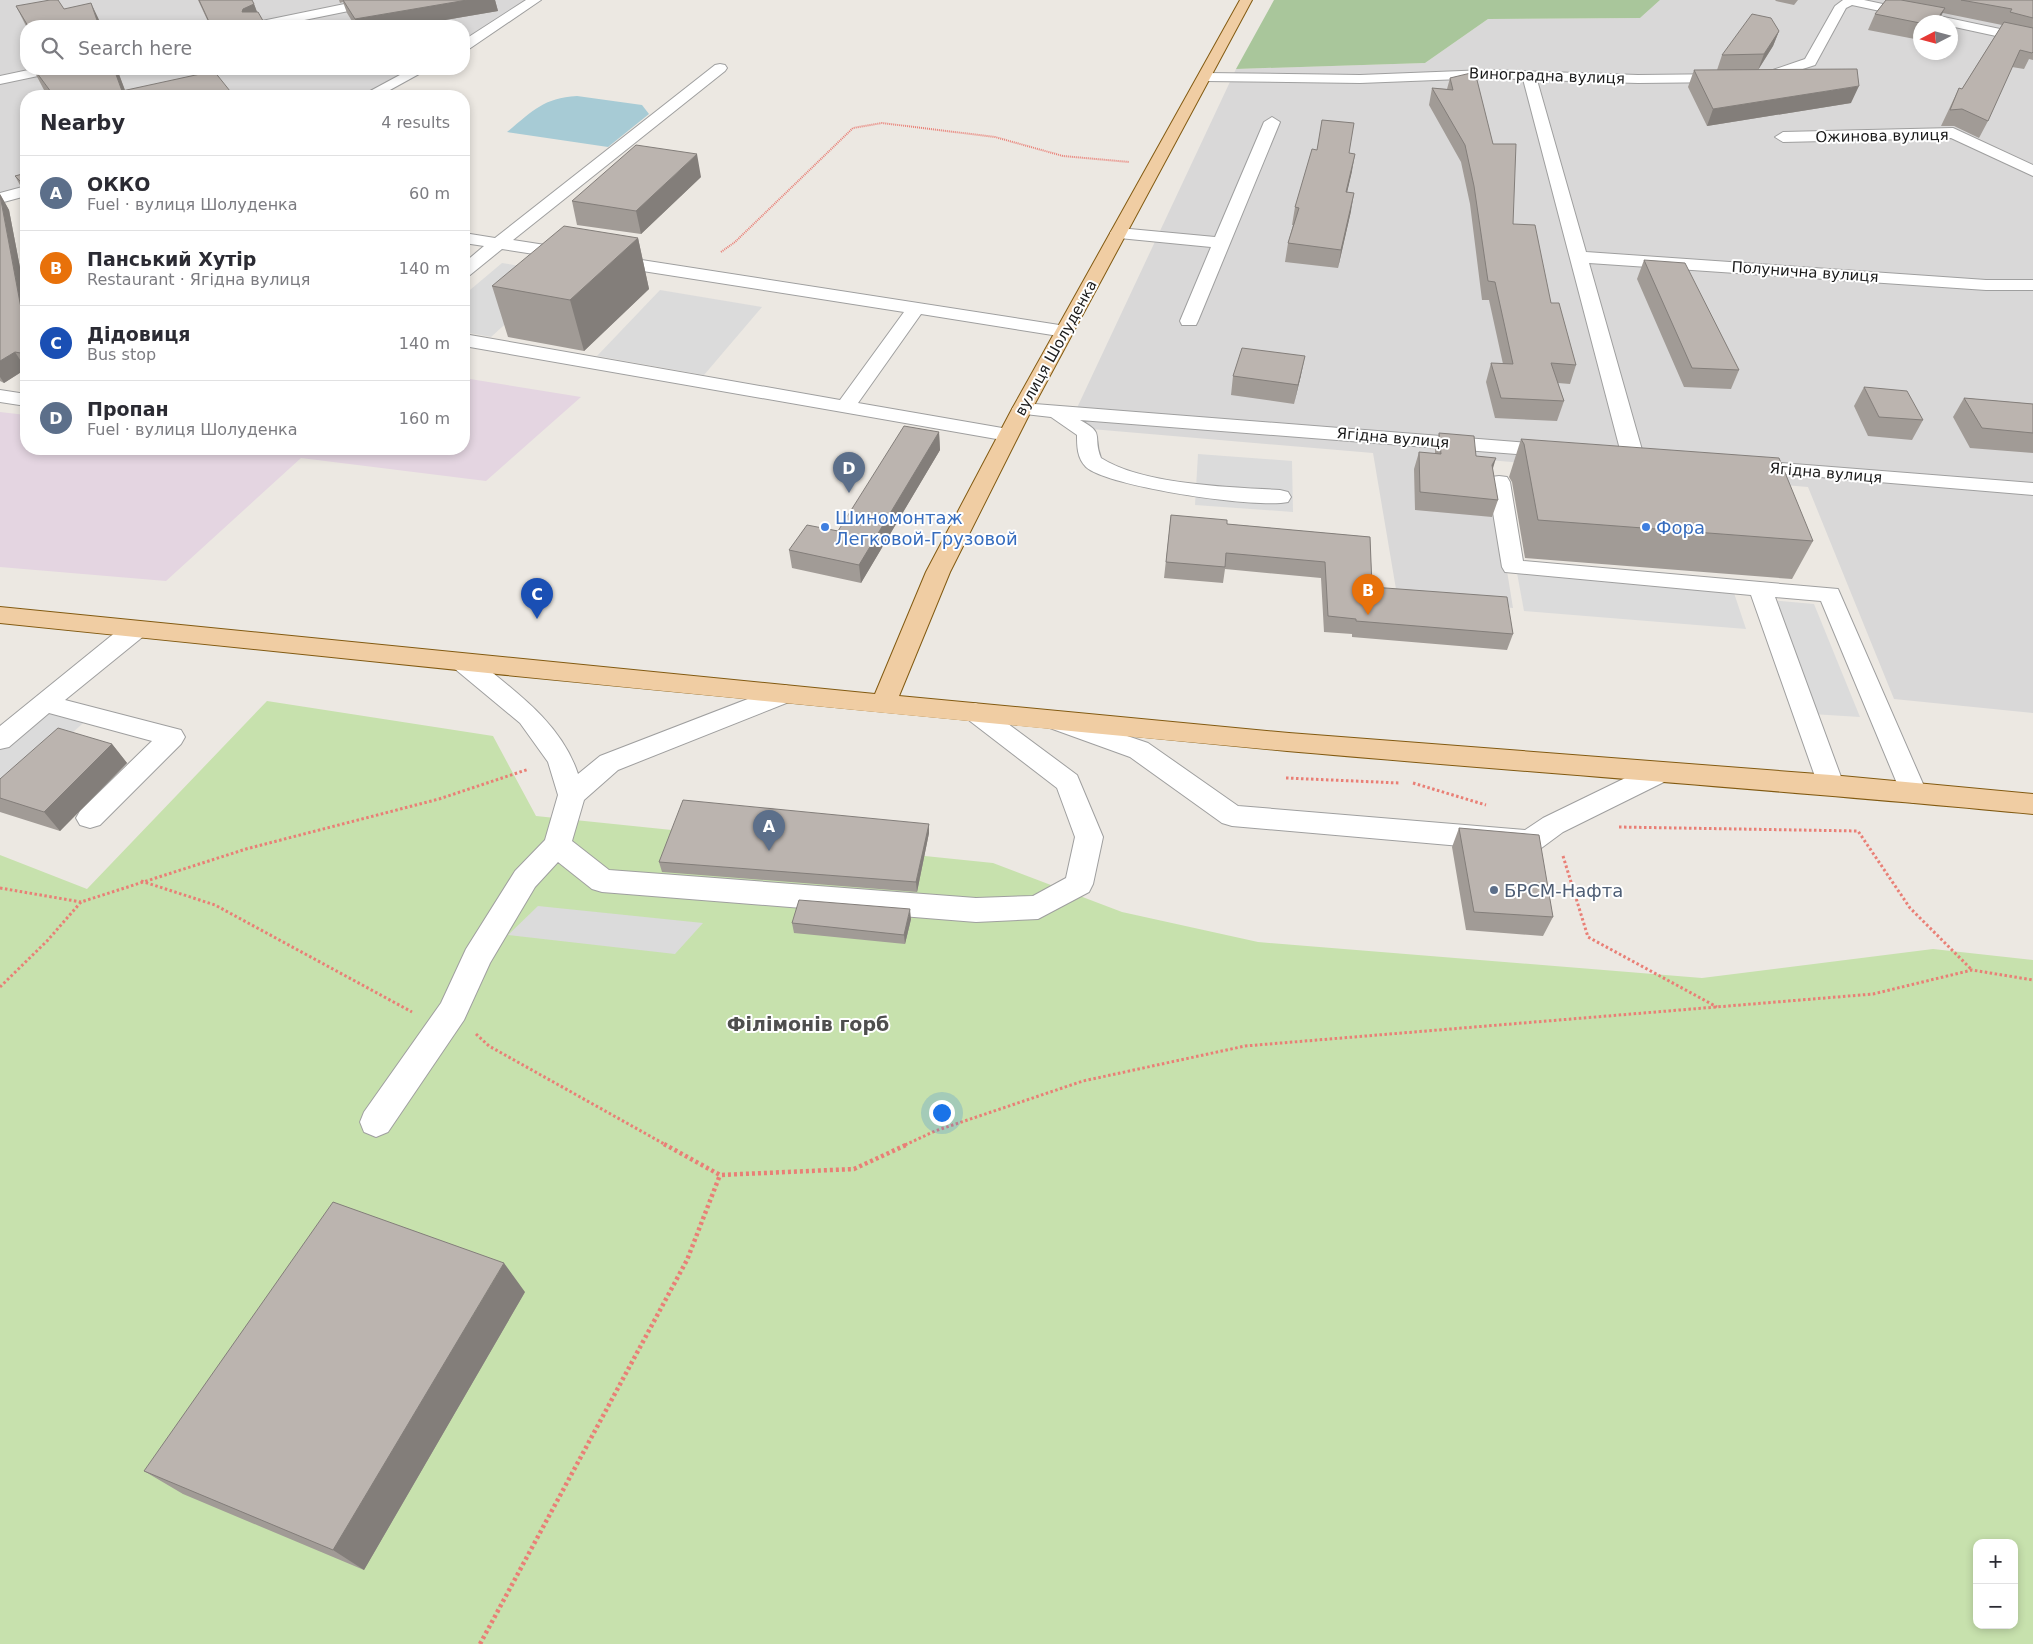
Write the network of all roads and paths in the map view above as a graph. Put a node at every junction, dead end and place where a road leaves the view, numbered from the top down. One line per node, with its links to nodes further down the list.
1 (383, 0): 5 (street)
2 (535, 0): 7 (street)
3 (1246, 0): 12 (main road, вулиця Шолуденка)
4 (1851, 1): 6 (street); 11 (street, Виноградна вулиця)
5 (286, 20)
6 (2033, 40)
7 (470, 42)
8 (720, 68): 23 (street)
9 (24, 75): 13 (street)
10 (409, 75): 14 (street)
11 (1529, 76): 12 (street, Виноградна вулиця); 25 (street)
12 (1205, 77): 17 (main road, вулиця Шолуденка)
13 (0, 80)
14 (380, 90)
15 (1272, 122): 24 (street)
16 (1783, 137): 18 (street, Ожинова вулиця)
17 (1156, 164): 21 (main road, вулиця Шолуденка); 27 (path)
18 (2033, 171)
19 (20, 193): 20 (street)
20 (0, 198)
21 (1119, 233): 24 (street); 31 (main road, вулиця Шолуденка)
22 (470, 239): 23 (street)
23 (497, 244): 26 (street); 27 (street)
24 (1221, 244): 30 (street)
25 (1577, 257): 28 (street, Полунична вулиця); 40 (street)
26 (470, 263)
27 (688, 273): 29 (street)
28 (2033, 286)
29 (916, 308): 31 (street); 35 (street)
30 (1189, 321)
31 (1065, 331): 36 (main road, вулиця Шолуденка)
32 (470, 341): 35 (street)
33 (0, 396): 34 (street)
34 (20, 399)
35 (846, 406): 38 (street)
36 (1022, 408): 37 (street, Ягідна вулиця); 38 (main road, вулиця Шолуденка)
37 (1056, 411): 39 (street, Ягідна вулиця); 44 (street)
38 (1008, 435): 51 (main road, вулиця Шолуденка)
39 (1573, 452)
40 (1632, 457)
41 (1720, 464): 43 (street, Ягідна вулиця)
42 (1499, 482): 45 (street)
43 (2033, 489)
44 (1280, 498)
45 (1760, 588): 60 (street); 61 (street)
46 (0, 615): 47 (main road)
47 (136, 629): 48 (main road); 50 (street)
48 (464, 664): 49 (main road); 55 (street)
49 (785, 694): 51 (main road); 62 (street)
50 (42, 703): 54 (street); 65 (street)
51 (883, 704): 52 (main road)
52 (975, 712): 53 (main road); 68 (street)
53 (1050, 718): 56 (main road); 66 (street)
54 (0, 740)
55 (560, 759): 62 (street); 70 (path)
56 (1661, 772): 60 (main road); 66 (street)
57 (1286, 778): 58 (path)
58 (1402, 783)
59 (1412, 783): 64 (path)
60 (1831, 785): 61 (main road)
61 (1914, 793): 63 (main road)
62 (572, 795): 68 (street)
63 (2033, 804)
64 (1487, 806)
65 (90, 818)
66 (1553, 825): 74 (path)
67 (1612, 826): 71 (path)
68 (557, 845): 75 (street)
69 (0, 888): 70 (path)
70 (81, 902): 73 (path)
71 (1972, 970): 72 (path); 74 (path)
72 (2033, 980)
73 (0, 987)
74 (1718, 1007): 76 (path)
75 (376, 1122)
76 (480, 1644)

